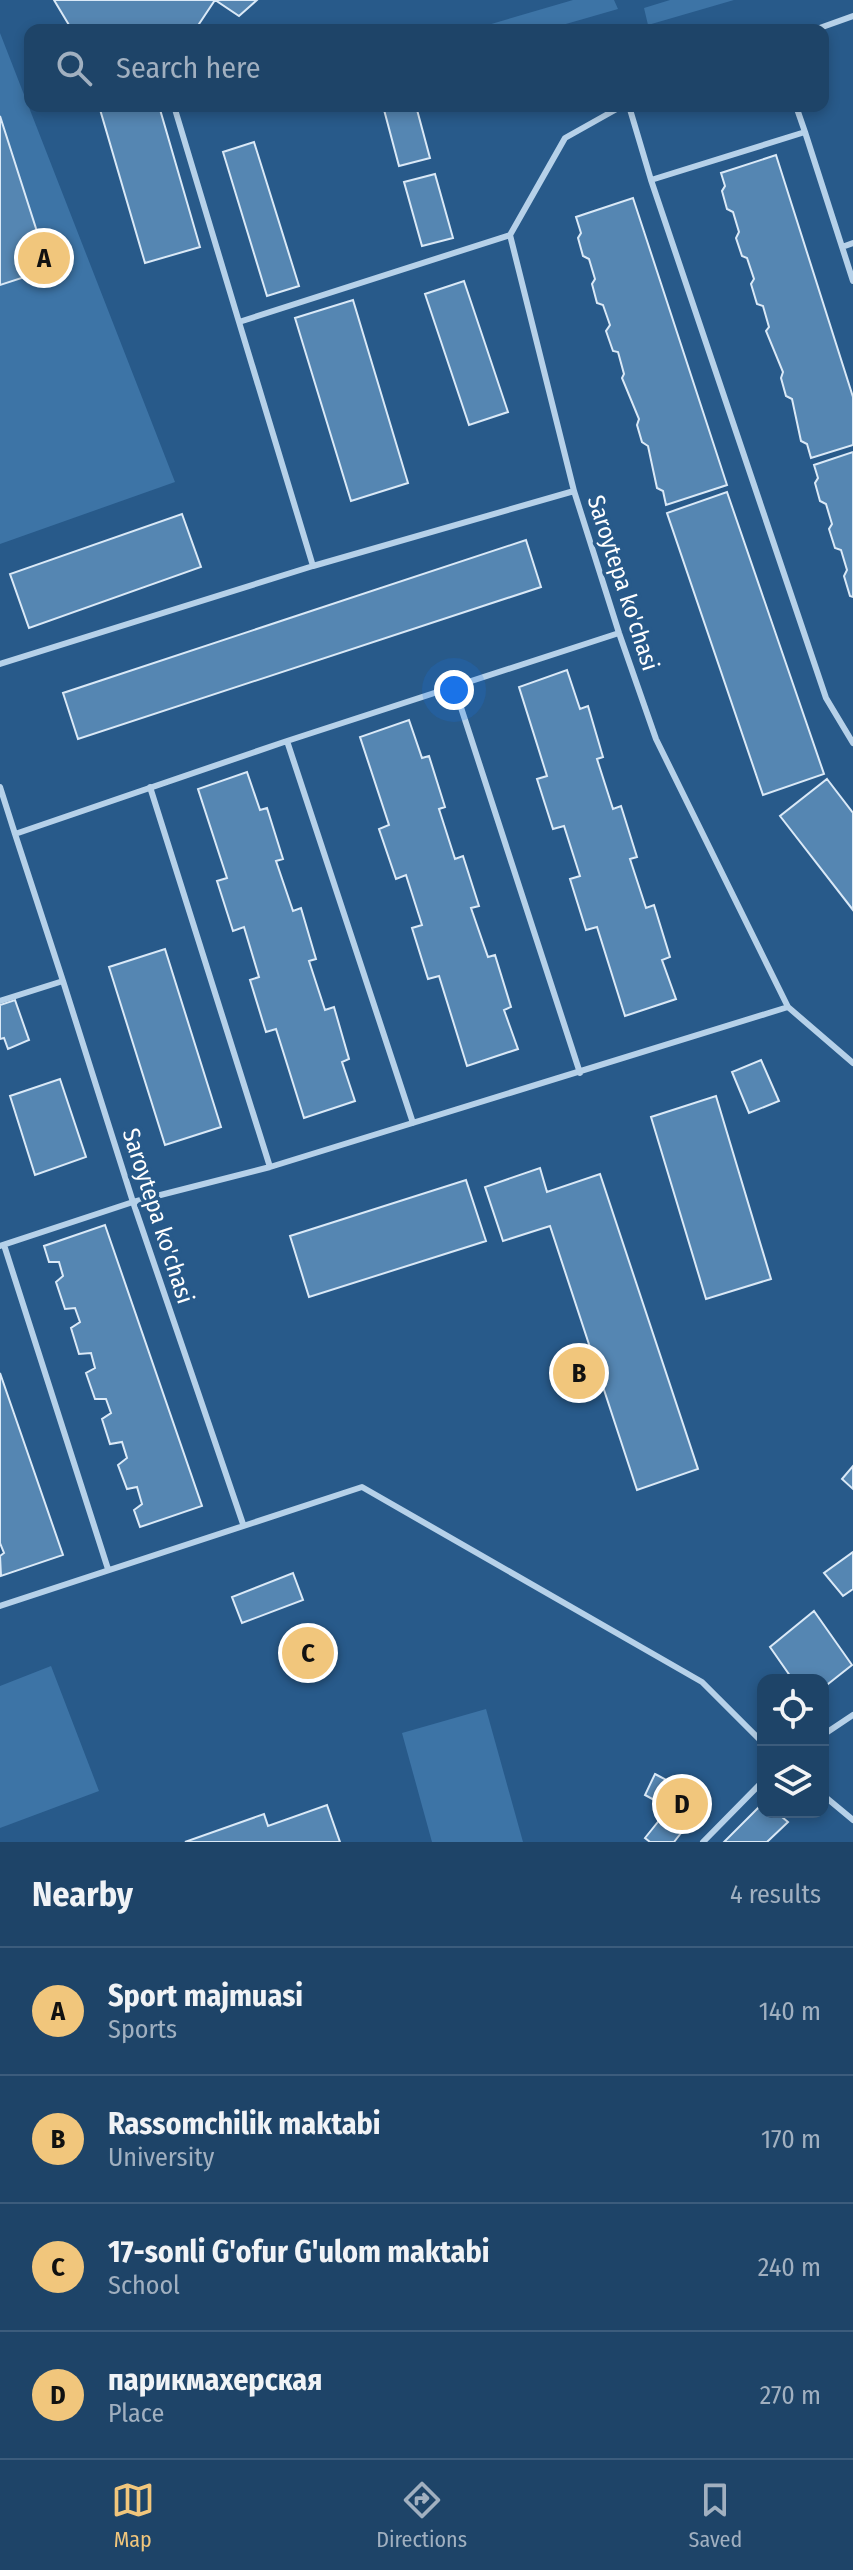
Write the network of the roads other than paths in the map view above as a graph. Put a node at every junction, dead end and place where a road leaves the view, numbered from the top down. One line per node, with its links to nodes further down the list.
1 (853, 16): 2 (lane)
2 (829, 25)
3 (176, 112): 13 (lane)
4 (611, 112): 9 (lane)
5 (631, 112): 8 (lane)
6 (798, 112): 7 (lane)
7 (805, 132): 8 (lane); 11 (lane)
8 (651, 180): 20 (lane)
9 (510, 235): 13 (lane); 14 (lane, Saroytepa ko'chasi)
10 (853, 243): 11 (lane)
11 (842, 247): 12 (lane)
12 (853, 281)
13 (239, 322): 15 (lane)
14 (574, 491): 15 (lane); 16 (lane, Saroytepa ko'chasi)
15 (313, 566): 17 (lane)
16 (619, 633): 18 (lane); 26 (lane, Saroytepa ko'chasi)
17 (0, 664)
18 (454, 686): 19 (lane); 28 (lane)
19 (287, 741): 22 (lane); 29 (lane)
20 (853, 743)
21 (0, 787): 23 (lane, Saroytepa ko'chasi)
22 (150, 787): 23 (lane); 30 (lane)
23 (15, 834): 24 (lane, Saroytepa ko'chasi)
24 (63, 981): 25 (lane); 31 (lane, Saroytepa ko'chasi)
25 (0, 1001)
26 (788, 1007): 27 (lane, Saroytepa ko'chasi); 28 (lane)
27 (853, 1063)
28 (580, 1073): 29 (lane)
29 (413, 1123): 30 (lane)
30 (270, 1167): 31 (lane)
31 (133, 1202): 32 (lane); 33 (lane, Saroytepa ko'chasi)
32 (2, 1246): 34 (lane)
33 (243, 1524): 34 (lane); 38 (lane)
34 (108, 1569): 35 (lane)
35 (0, 1606)
36 (853, 1715): 37 (lane)
37 (829, 1731)
38 (757, 1737)
39 (757, 1787): 42 (lane)
40 (829, 1800): 41 (lane)
41 (853, 1820)
42 (703, 1842)

